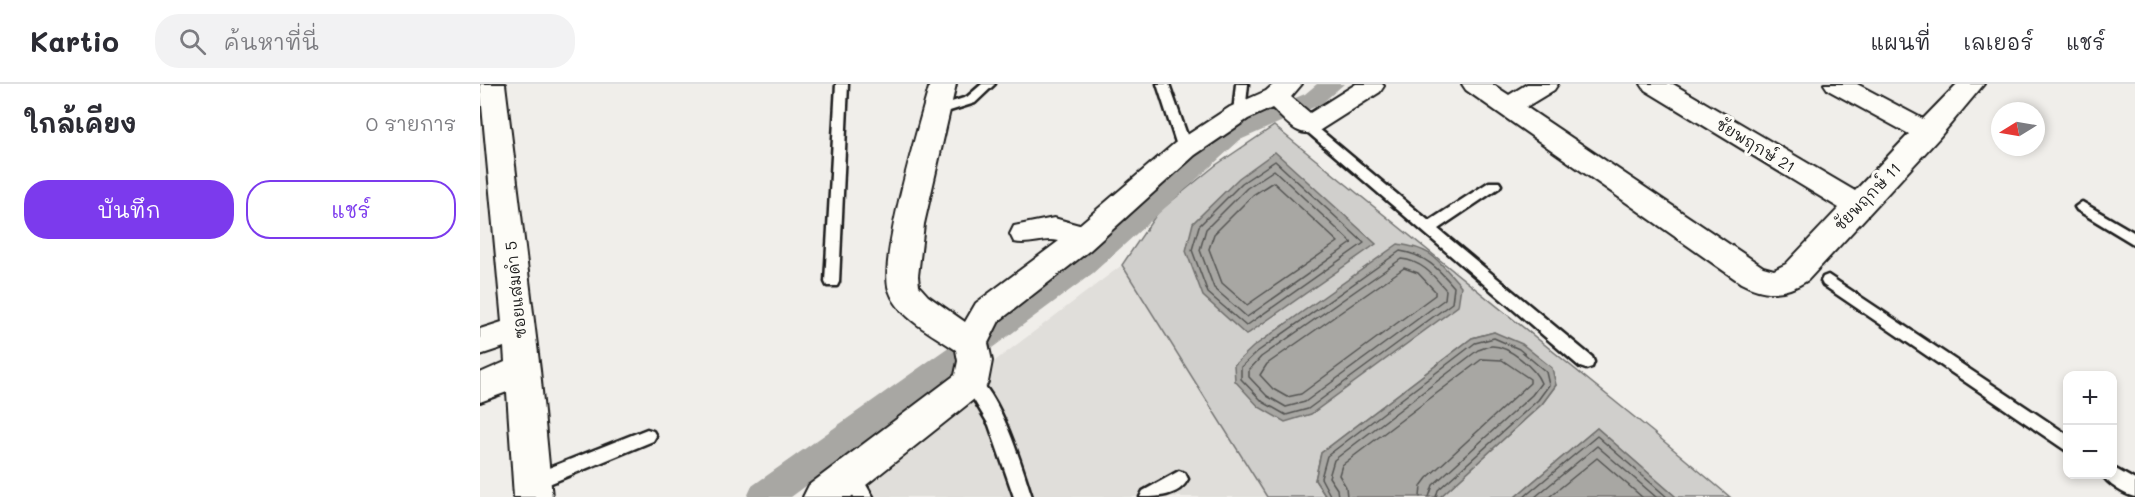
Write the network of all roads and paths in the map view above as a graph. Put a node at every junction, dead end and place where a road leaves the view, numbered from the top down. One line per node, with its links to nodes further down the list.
1 (492, 84): 28 (street, ซอยแสมดำ 5)
2 (842, 84): 27 (lane)
3 (989, 84): 13 (lane)
4 (1163, 84): 18 (lane)
5 (1242, 84): 15 (lane)
6 (1475, 84): 14 (street)
7 (1545, 84): 14 (street)
8 (1654, 84): 20 (street, ชัยพฤกษ์ 21)
9 (1837, 84): 17 (street)
10 (1971, 84): 17 (street, ชัยพฤกษ์ 11)
11 (1371, 86): 16 (street)
12 (1282, 91): 15 (street); 16 (street)
13 (940, 98): 30 (street)
14 (1508, 107): 20 (street, ชัยพฤกษ์ 11)
15 (1239, 113): 18 (street)
16 (1308, 126): 22 (lane)
17 (1928, 133): 20 (street, ชัยพฤกษ์ 11)
18 (1185, 149): 25 (street)
19 (1494, 185): 22 (lane)
20 (1858, 206)
21 (2082, 207): 24 (lane)
22 (1429, 228): 31 (lane)
23 (1025, 234): 25 (street)
24 (2135, 240)
25 (1079, 242): 30 (street)
26 (1828, 281): 36 (lane)
27 (832, 282)
28 (518, 330): 29 (street); 32 (street, ซอยแสมดำ 5)
29 (480, 342)
30 (971, 343): 33 (street)
31 (1586, 362)
32 (523, 370): 34 (street); 40 (street, ซอยแสมดำ 5)
33 (971, 382): 39 (street); 43 (lane)
34 (480, 388)
35 (647, 436): 40 (lane)
36 (2063, 442)
37 (2117, 478): 41 (lane)
38 (1179, 479): 44 (lane)
39 (857, 486): 42 (street)
40 (532, 490)
41 (2135, 490)
42 (822, 497)
43 (1023, 497)
44 (1149, 497)

